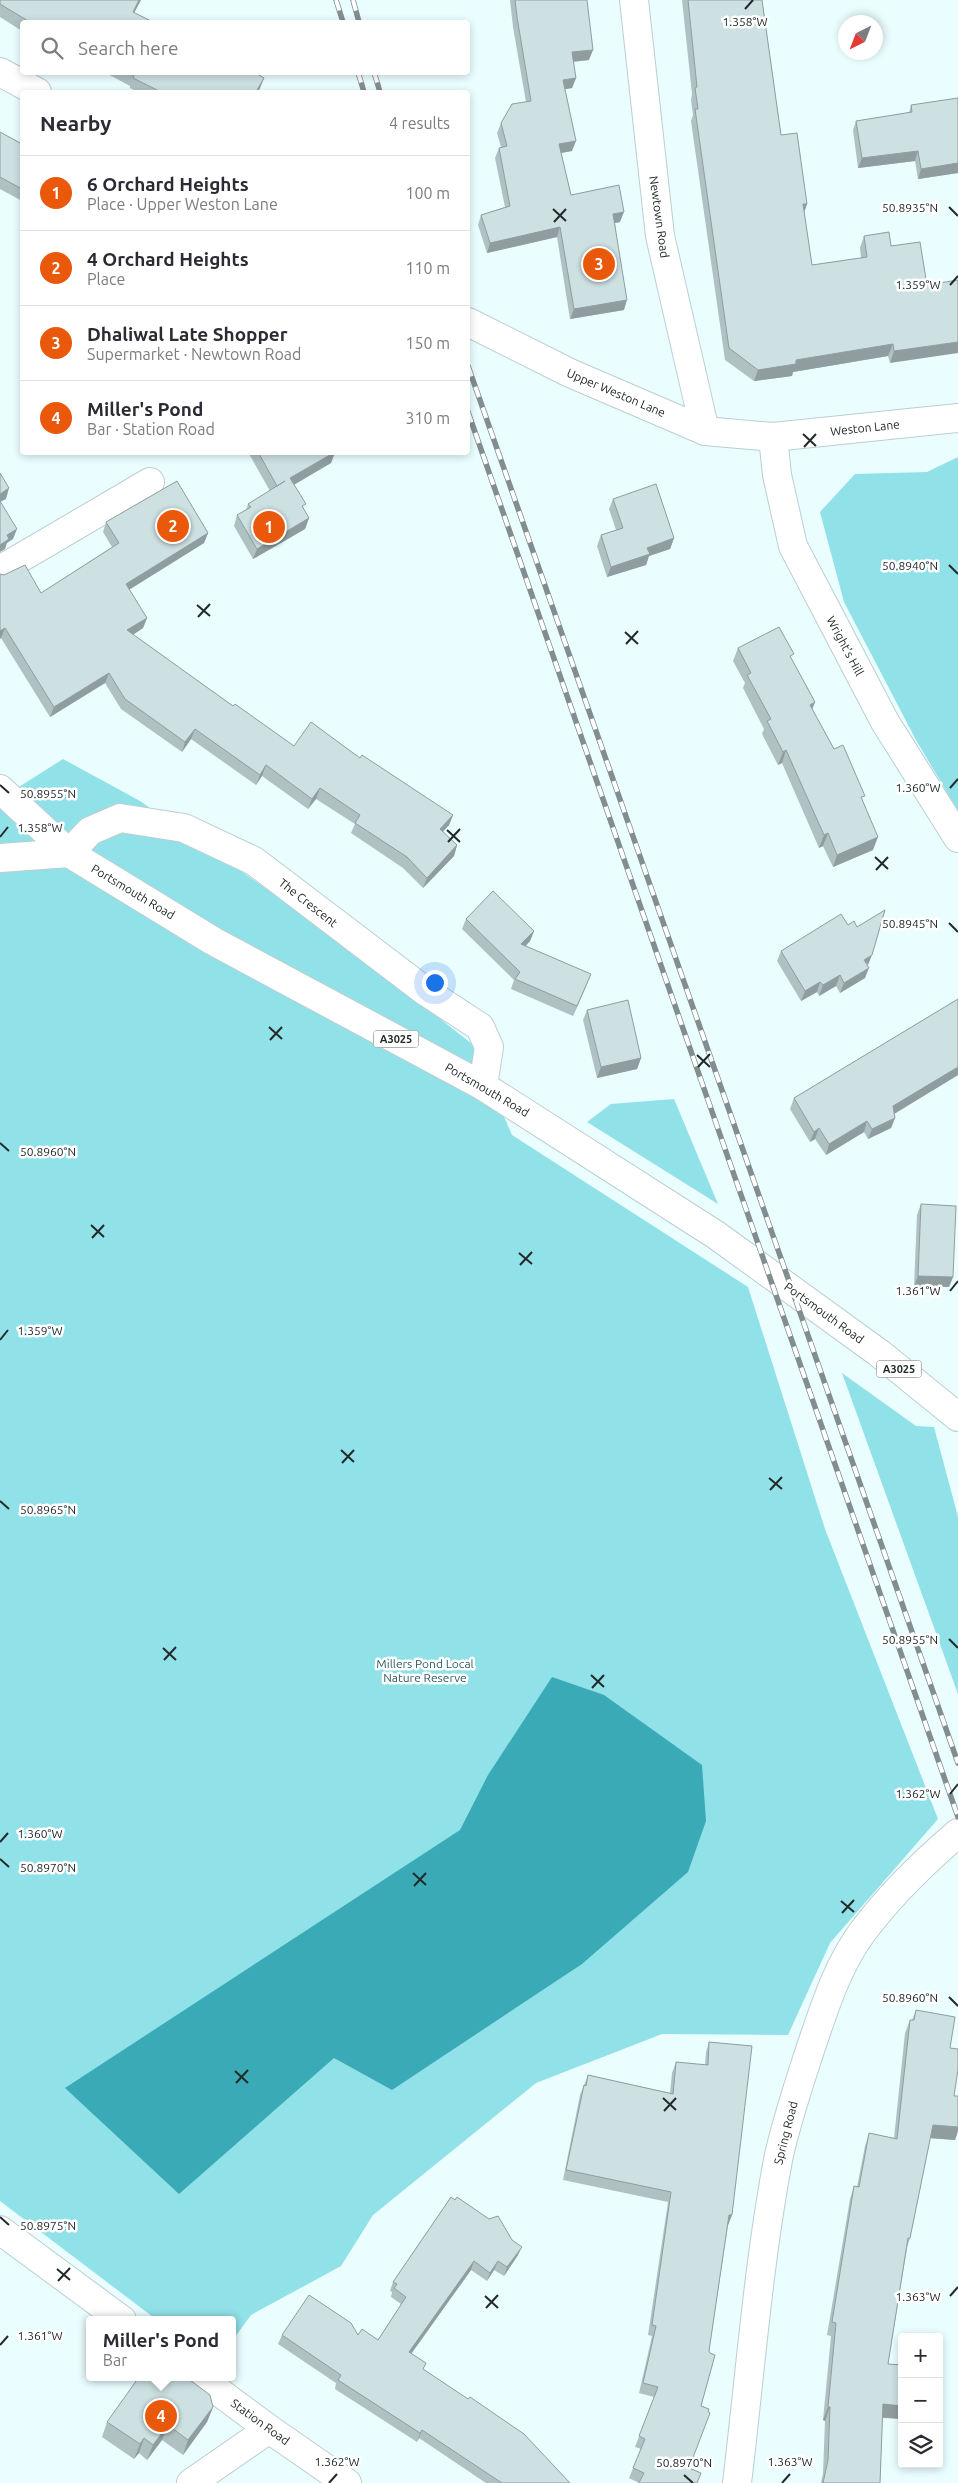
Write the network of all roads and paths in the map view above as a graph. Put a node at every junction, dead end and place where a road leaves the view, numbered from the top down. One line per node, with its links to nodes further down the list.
1 (634, 0): 6 (street, Newtown Road)
2 (0, 72): 3 (street)
3 (33, 90)
4 (470, 323): 6 (street, Upper Weston Lane)
5 (958, 418): 7 (street, Weston Lane)
6 (705, 431): 7 (street, Upper Weston Lane)
7 (773, 437): 11 (street, Wright's Hill)
8 (150, 482): 9 (street)
9 (0, 570)
10 (0, 789): 12 (street, Portsmouth Road / A3025)
11 (958, 838)
12 (69, 853): 13 (street); 14 (street, Portsmouth Road / A3025); 14 (street, The Crescent)
13 (0, 858)
14 (483, 1086): 15 (street, Portsmouth Road / A3025)
15 (958, 1417)
16 (958, 1832): 23 (street, Spring Road)
17 (0, 2230): 18 (street)
18 (117, 2316)
19 (204, 2381): 20 (street, Station Road)
20 (269, 2429): 21 (street); 22 (street, Station Road)
21 (191, 2483)
22 (347, 2483)
23 (737, 2483)

